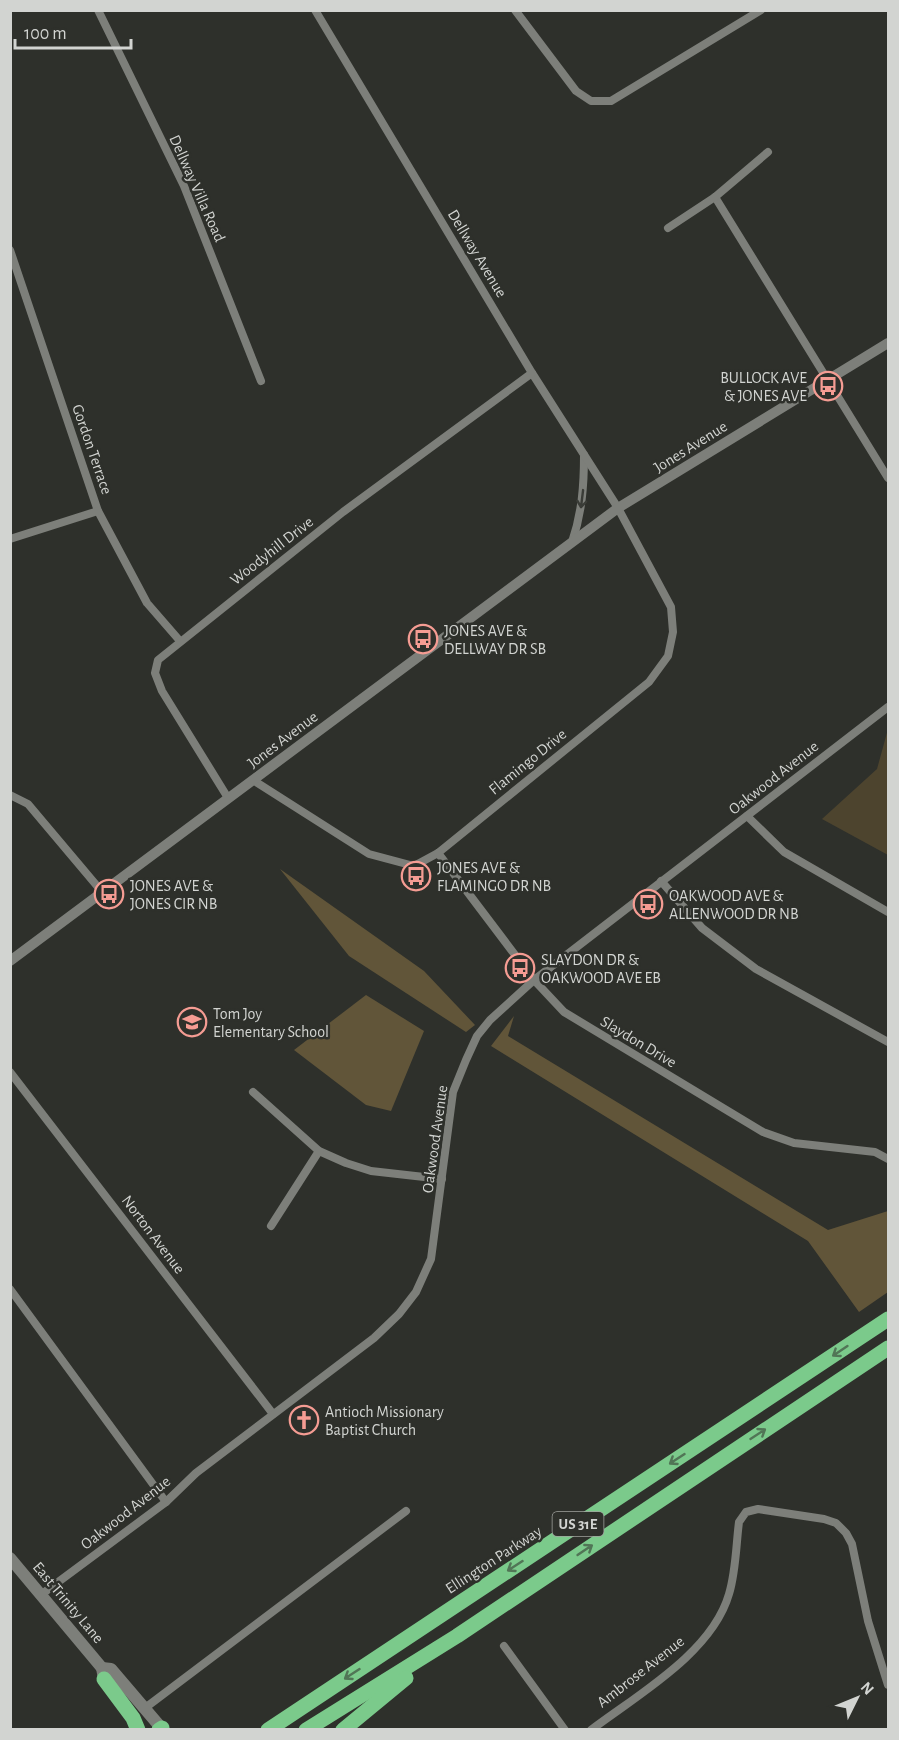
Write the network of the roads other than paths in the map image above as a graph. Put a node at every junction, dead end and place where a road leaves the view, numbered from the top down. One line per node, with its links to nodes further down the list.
1 (98, 10): 12 (street, Dellway Villa Road)
2 (315, 10): 10 (street, Dellway Avenue)
3 (515, 10): 4 (street)
4 (761, 10)
5 (768, 152): 6 (street)
6 (715, 197): 7 (street); 11 (street)
7 (668, 228)
8 (10, 250): 16 (street, Gordon Terrace)
9 (888, 343): 11 (street, Jones Avenue)
10 (532, 373): 13 (street, Dellway Avenue); 19 (street, Woodyhill Drive)
11 (828, 379): 14 (street); 15 (street, Jones Avenue)
12 (261, 381)
13 (584, 455): 15 (street, Dellway Avenue); 18 (street, one-way to 18)
14 (888, 478)
15 (618, 508): 18 (street, Jones Avenue); 25 (street, Flamingo Drive)
16 (98, 511): 17 (street); 19 (street, Gordon Terrace)
17 (10, 538)
18 (572, 542): 21 (street, Jones Avenue)
19 (180, 641): 23 (street, Woodyhill Drive)
20 (888, 707): 24 (street, Oakwood Avenue)
21 (253, 780): 23 (street, Jones Avenue); 25 (street, Flamingo Drive)
22 (10, 795): 27 (street)
23 (228, 798): 27 (street, Jones Avenue)
24 (747, 816): 26 (street, Oakwood Avenue); 28 (street)
25 (438, 853): 30 (street, Slaydon Drive)
26 (661, 881): 30 (street, Oakwood Avenue); 31 (street)
27 (103, 893): 29 (street, Jones Avenue)
28 (888, 912)
29 (10, 961)
30 (534, 980): 35 (street, Slaydon Drive); 36 (street, Oakwood Avenue)
31 (888, 1042)
32 (10, 1072): 41 (street, Norton Avenue)
33 (253, 1092): 34 (street)
34 (319, 1151): 36 (street); 37 (street)
35 (888, 1159)
36 (442, 1179): 41 (street, Oakwood Avenue)
37 (271, 1226)
38 (10, 1289): 42 (street)
39 (888, 1319): 54 (highway, Ellington Parkway / US 31E, one-way to 54)
40 (888, 1348): 46 (highway, US 31E, one-way to 40)
41 (273, 1414): 42 (street, Oakwood Avenue)
42 (166, 1502): 45 (street, Oakwood Avenue)
43 (406, 1511): 50 (street)
44 (10, 1558): 45 (main road, East Trinity Lane)
45 (42, 1594): 48 (main road, East Trinity Lane)
46 (457, 1636): 55 (highway, US 31E); 56 (highway)
47 (504, 1646): 57 (street)
48 (103, 1674): 50 (main road, East Trinity Lane); 52 (highway); 53 (main road, East Trinity Lane)
49 (888, 1685): 58 (street, Ambrose Avenue)
50 (145, 1708): 51 (main road, East Trinity Lane)
51 (162, 1729)
52 (138, 1730)
53 (146, 1730)
54 (268, 1730)
55 (306, 1730)
56 (343, 1730)
57 (565, 1730)
58 (591, 1730)

